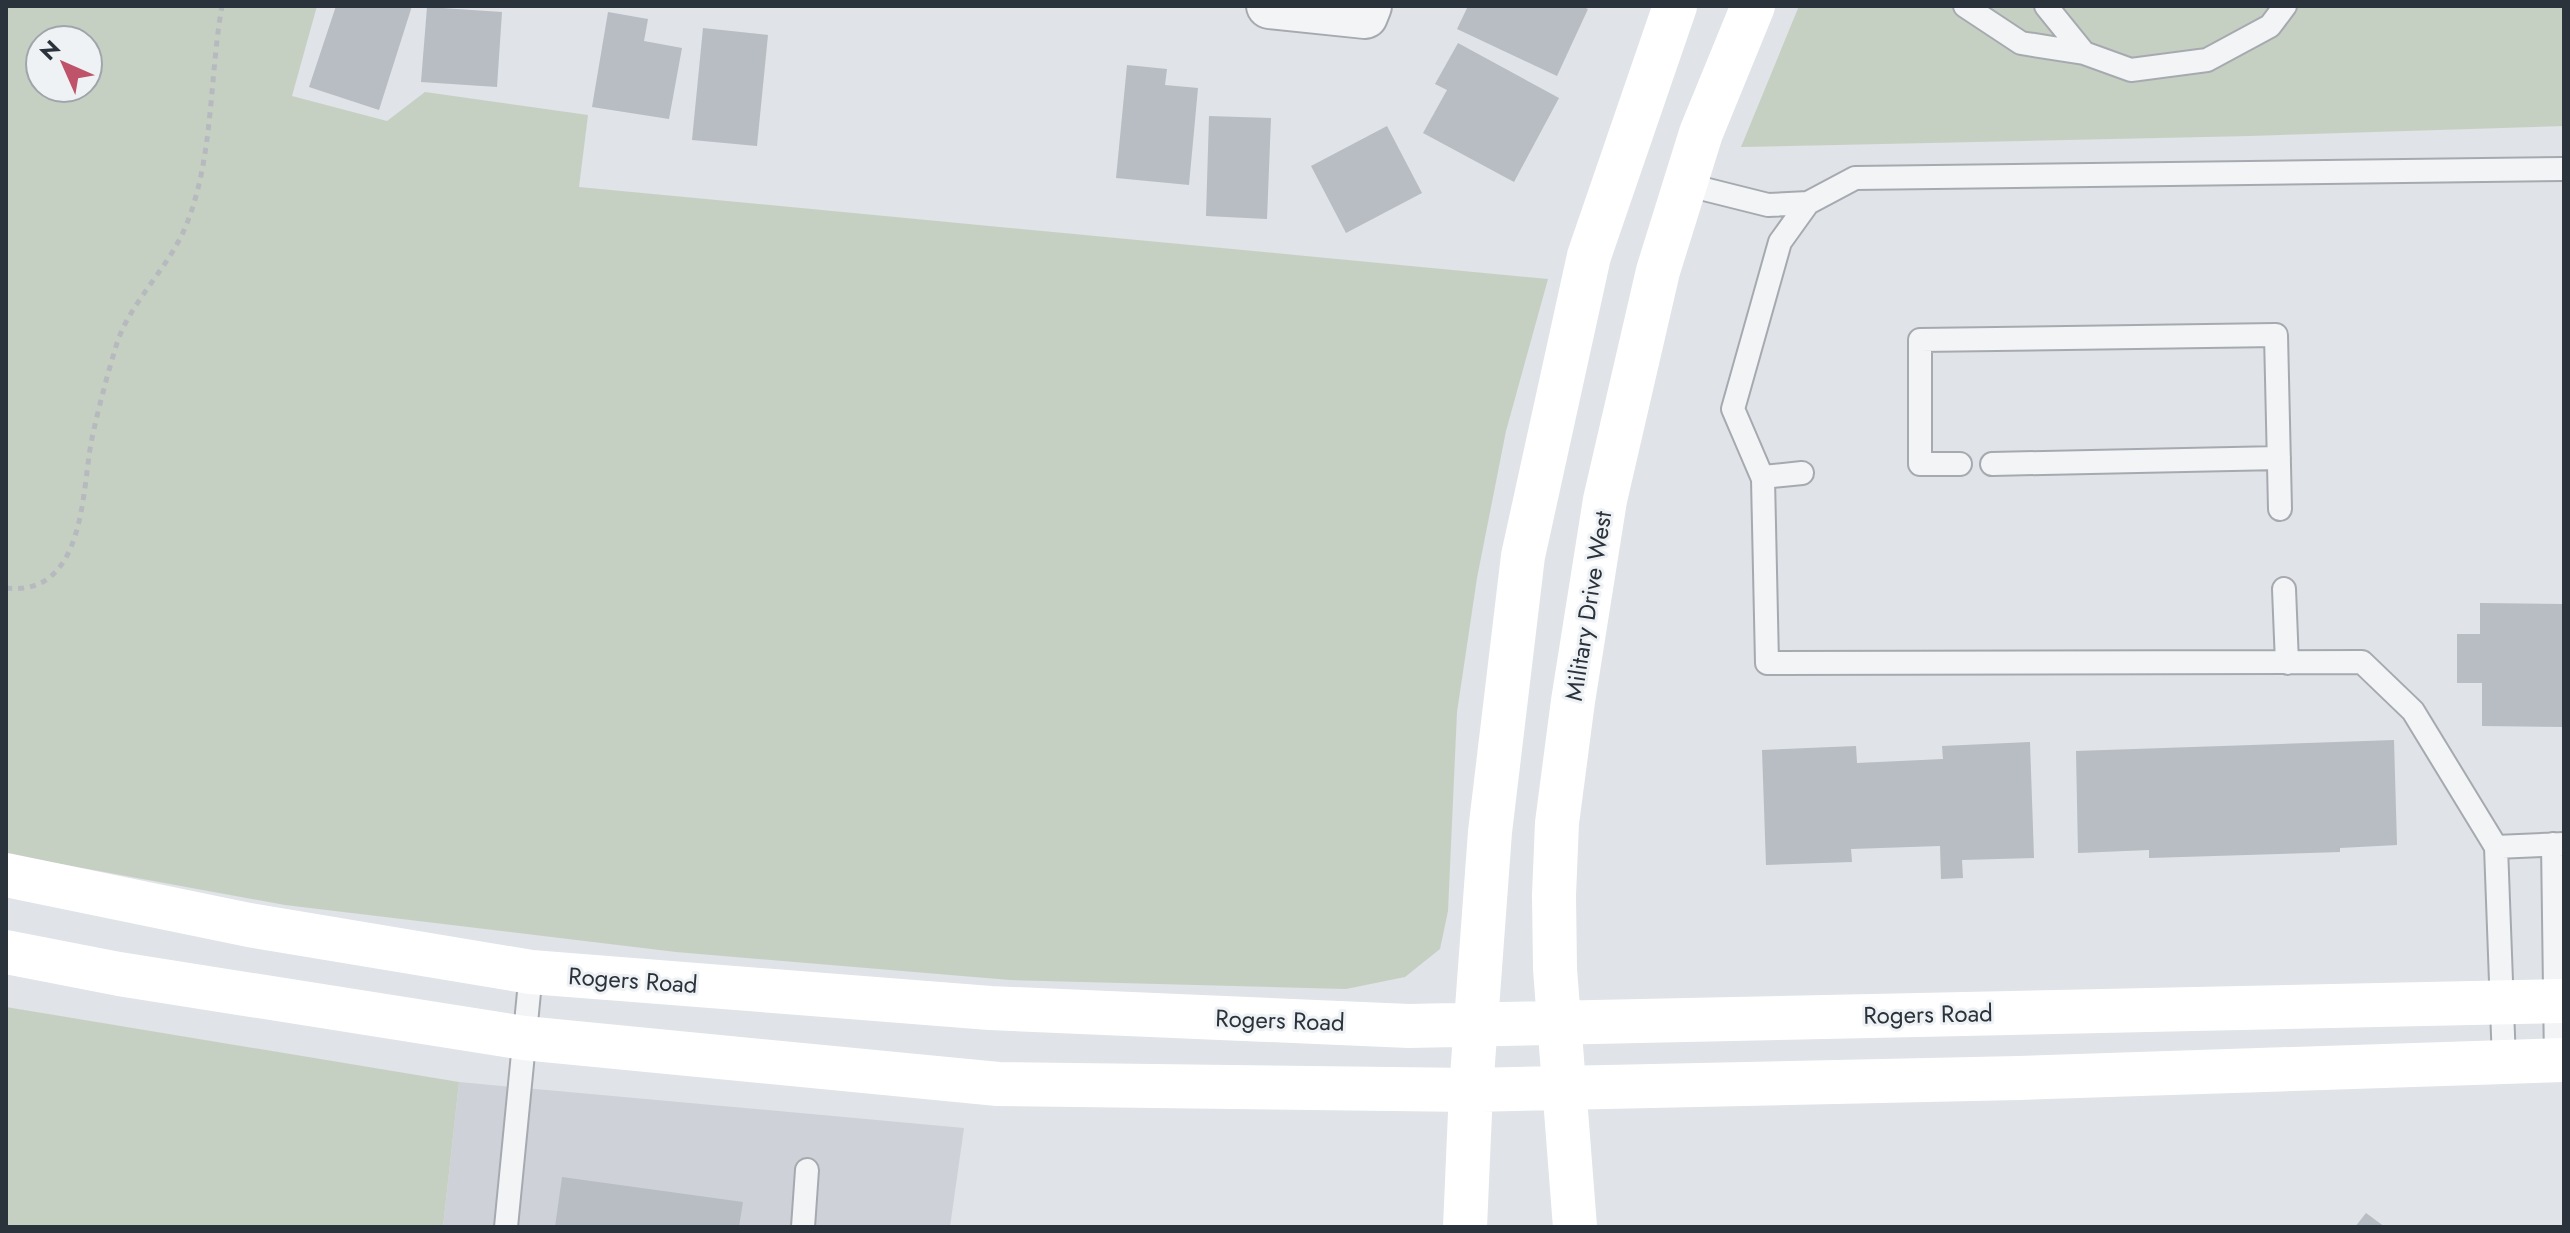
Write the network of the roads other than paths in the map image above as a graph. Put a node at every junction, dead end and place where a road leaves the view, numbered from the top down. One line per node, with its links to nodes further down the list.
1 (1269, 6): 7 (street)
2 (1675, 6): 28 (main road)
3 (1753, 6): 10 (main road, Military Drive West)
4 (1965, 6): 8 (lane)
5 (2046, 6): 8 (lane)
6 (2285, 6): 8 (lane)
7 (1367, 11)
8 (2084, 53)
9 (2564, 169): 11 (lane)
10 (1684, 184): 11 (lane); 27 (main road, Military Drive West)
11 (1808, 203): 16 (lane)
12 (2279, 458): 13 (lane); 14 (lane); 17 (lane)
13 (1960, 464)
14 (1992, 464)
15 (1802, 473): 16 (lane)
16 (1763, 477): 19 (lane)
17 (2280, 509)
18 (2284, 589): 19 (lane)
19 (2287, 663): 21 (lane)
20 (2558, 844): 21 (lane); 26 (lane)
21 (2496, 847): 25 (lane)
22 (6, 875): 24 (main road, Rogers Road)
23 (6, 952): 29 (main road)
24 (531, 972): 28 (main road, Rogers Road); 29 (lane)
25 (2501, 1002): 26 (main road, Rogers Road); 27 (main road, Rogers Road); 31 (lane)
26 (2559, 1002): 30 (lane)
27 (1559, 1022): 28 (main road, Rogers Road); 32 (main road, Military Drive West)
28 (1476, 1023): 33 (main road)
29 (524, 1038): 33 (main road); 35 (lane)
30 (2560, 1060): 31 (main road)
31 (2504, 1062): 32 (main road)
32 (1565, 1086): 33 (main road); 38 (main road, Military Drive West)
33 (1471, 1090): 37 (main road)
34 (807, 1170): 36 (lane)
35 (506, 1227)
36 (803, 1227)
37 (1465, 1227)
38 (1575, 1227)

